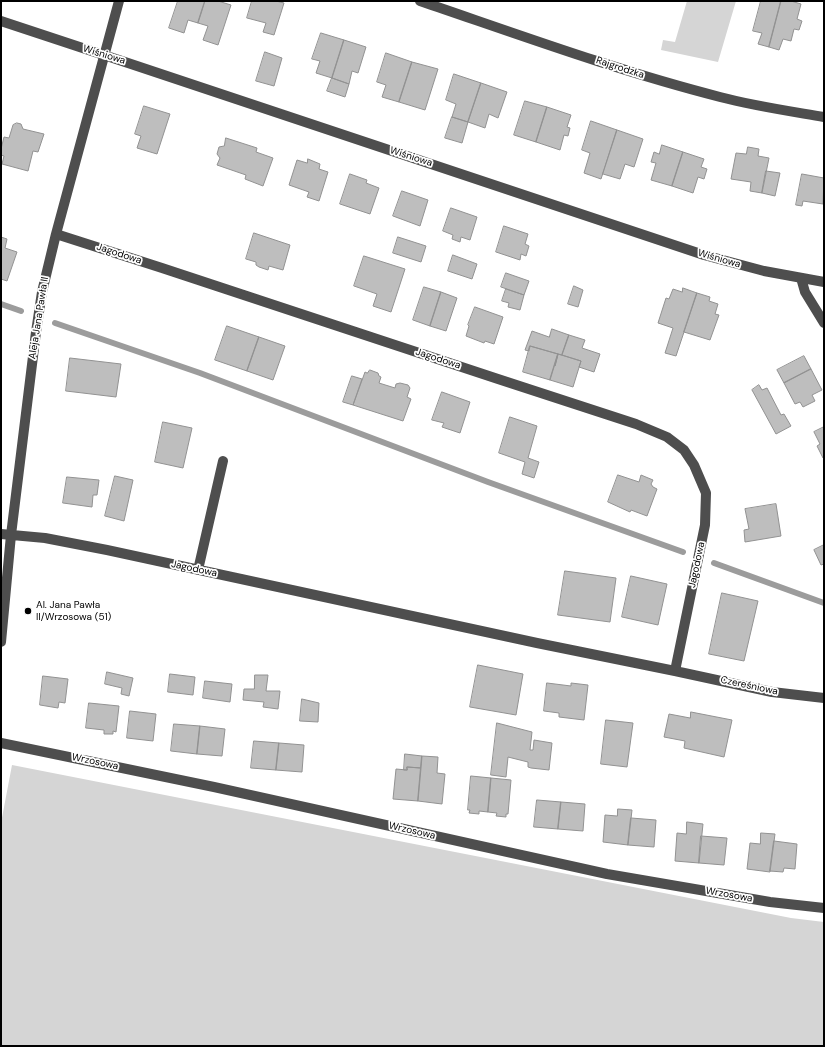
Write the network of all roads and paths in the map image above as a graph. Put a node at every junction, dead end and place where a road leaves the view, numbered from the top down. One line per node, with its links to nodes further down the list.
1 (120, 1): 4 (street, Aleja Jana Pawła II)
2 (420, 1): 5 (street, Rajgrodzka)
3 (1, 21): 4 (street, Wiśniowa)
4 (105, 55): 6 (street, Aleja Jana Pawła II); 7 (street, Wiśniowa)
5 (824, 117)
6 (56, 234): 11 (street, Aleja Jana Pawła II); 14 (street, Jagodowa)
7 (801, 278): 8 (street, Wiśniowa); 9 (street)
8 (824, 282)
9 (824, 323)
10 (223, 461): 12 (street)
11 (6, 535): 12 (street, Jagodowa); 13 (street, Aleja Jana Pawła II)
12 (198, 570): 14 (street, Jagodowa)
13 (1, 642)
14 (675, 671): 15 (street, Czereśniowa)
15 (824, 698)
16 (1, 743): 17 (street, Wrzosowa)
17 (824, 908)

